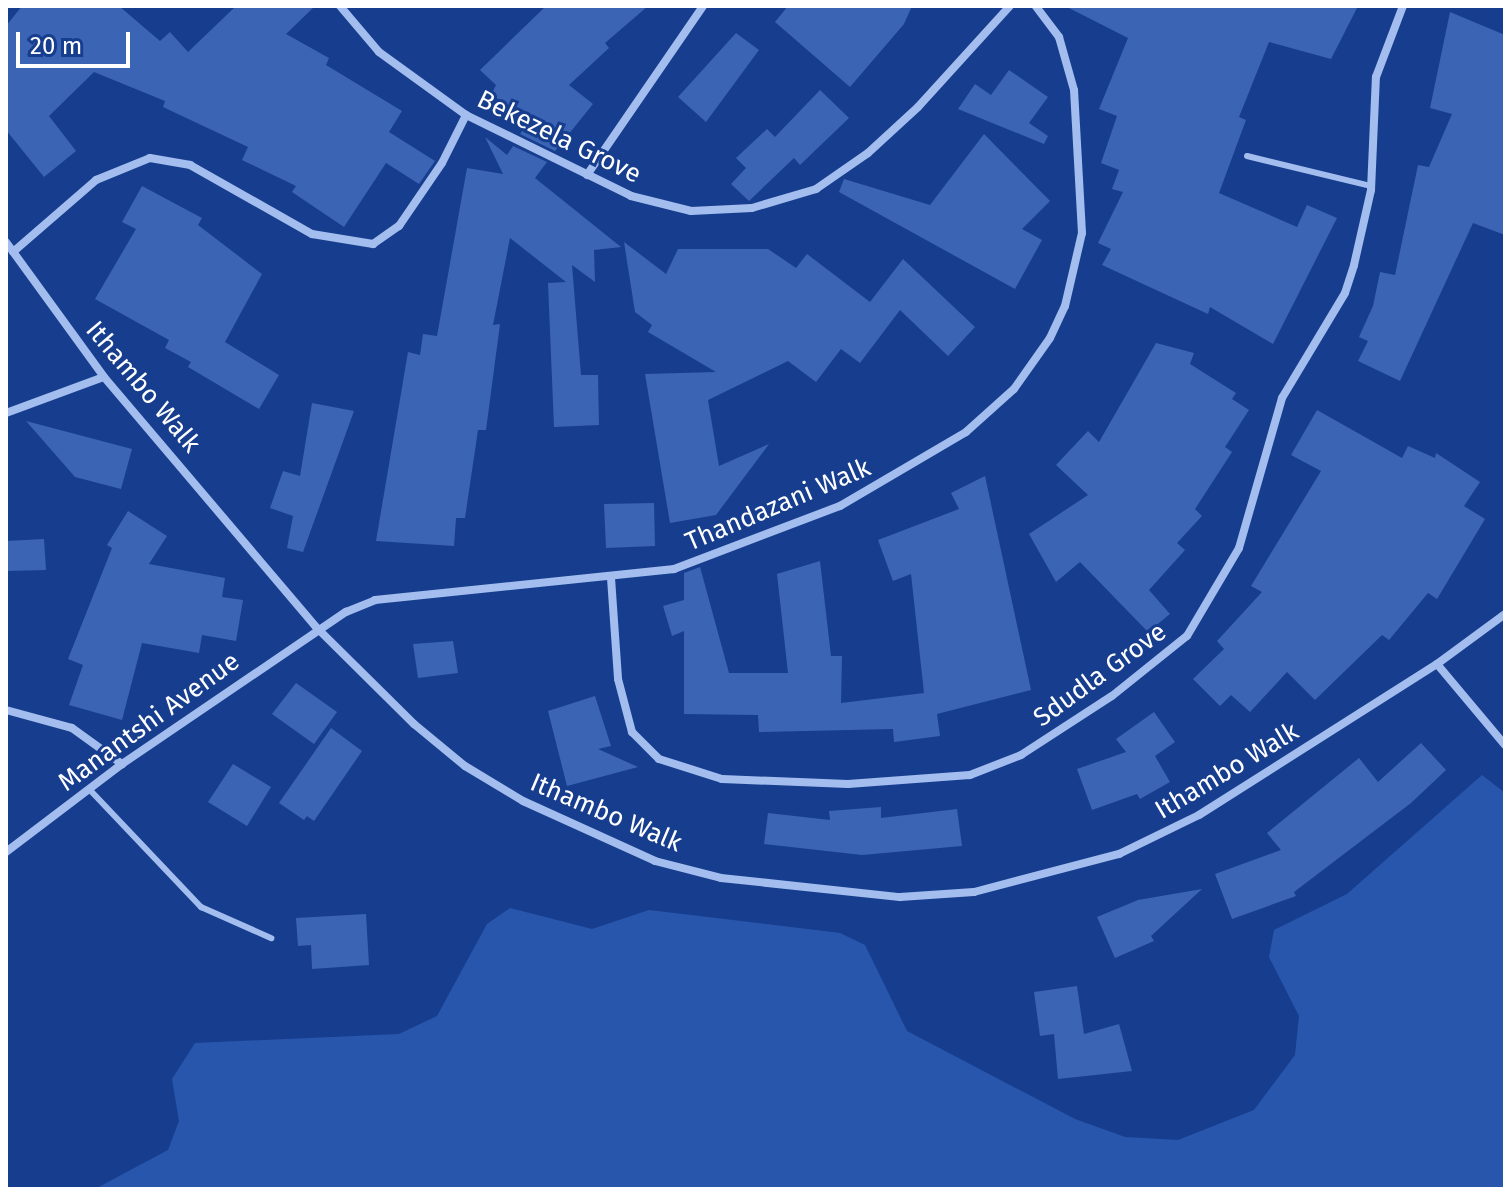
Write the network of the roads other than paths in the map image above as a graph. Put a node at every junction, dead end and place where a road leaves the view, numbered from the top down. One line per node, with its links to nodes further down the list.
1 (340, 6): 6 (street, Bekezela Grove)
2 (703, 6): 8 (street)
3 (1010, 6): 8 (street, Bekezela Grove)
4 (1036, 6): 14 (street, Thandazani Walk)
5 (1403, 6): 9 (street, Sdudla Grove)
6 (466, 115): 8 (street, Bekezela Grove); 11 (street)
7 (1247, 156): 9 (lane)
8 (587, 175)
9 (1371, 186): 14 (street, Sdudla Grove)
10 (6, 242): 11 (street, Ithambo Walk)
11 (13, 252): 12 (street, Ithambo Walk)
12 (104, 377): 13 (street); 16 (street, Ithambo Walk)
13 (6, 413)
14 (611, 578): 16 (street, Thandazani Walk)
15 (1505, 614): 17 (street, Ithambo Walk)
16 (316, 627): 17 (street, Ithambo Walk); 20 (street, Manantshi Avenue)
17 (1437, 664): 19 (street)
18 (6, 710): 20 (street)
19 (1505, 745)
20 (122, 764): 21 (street, Manantshi Avenue)
21 (89, 789): 22 (street, Manantshi Avenue); 23 (lane)
22 (6, 852)
23 (271, 938)

